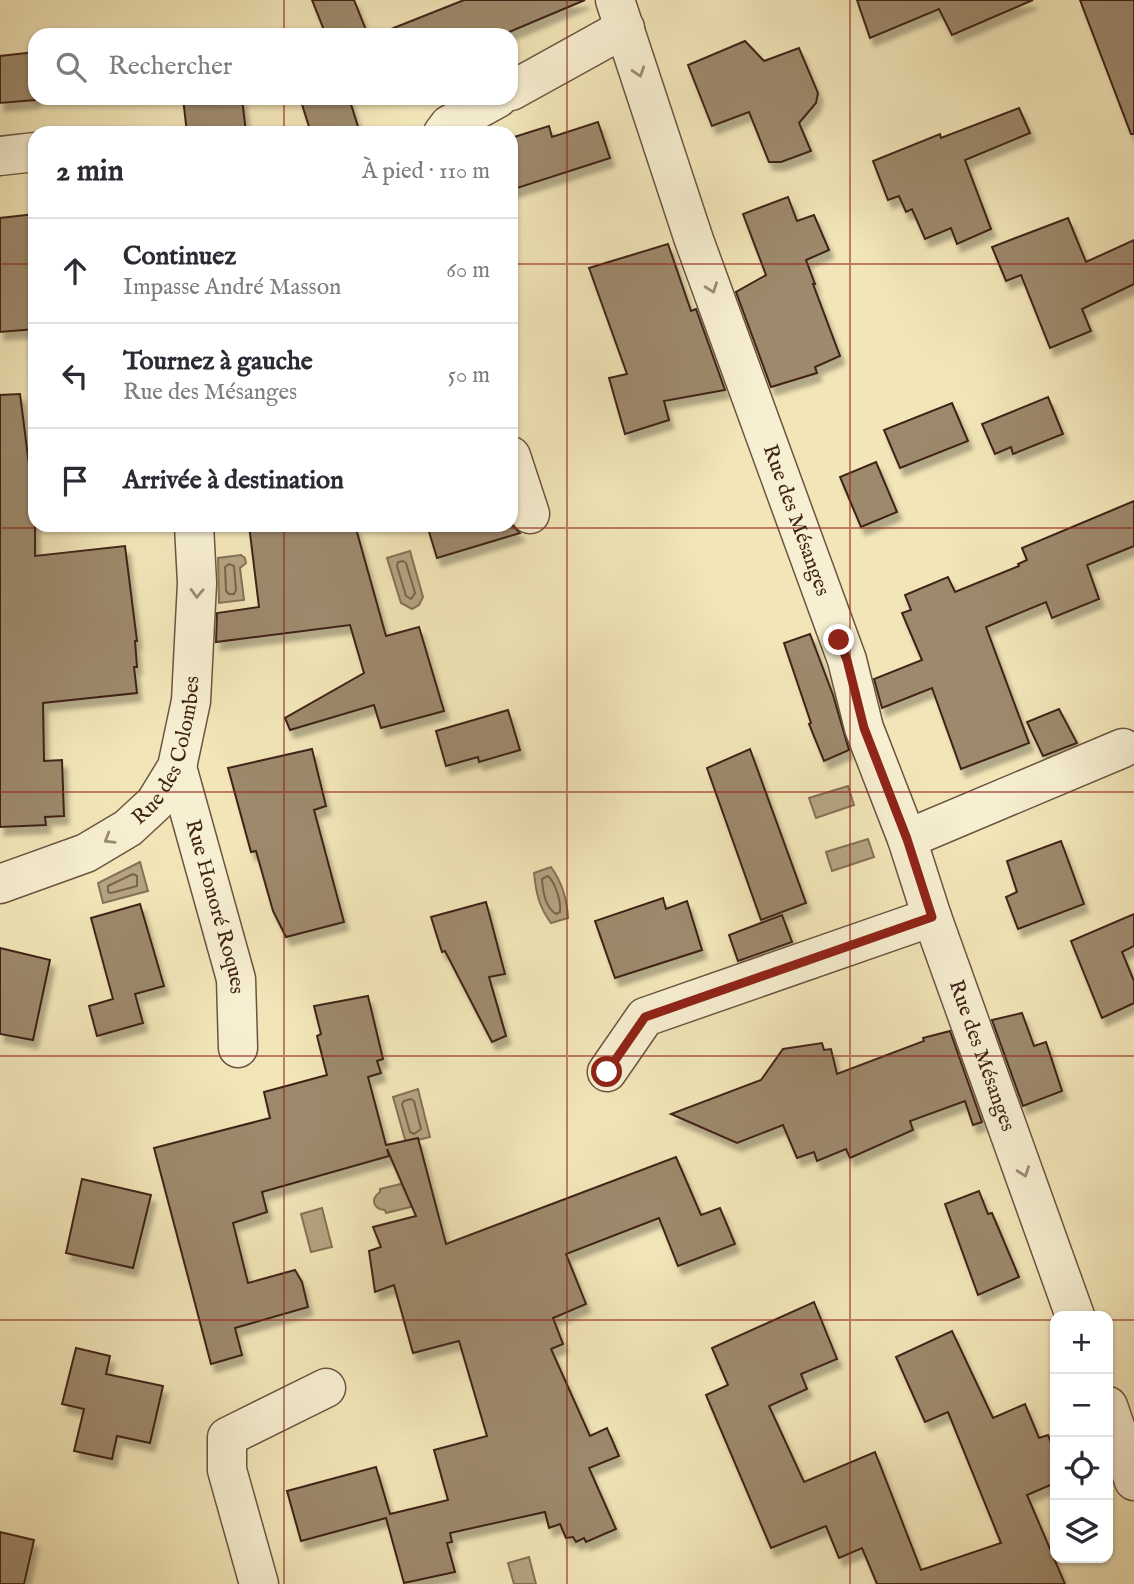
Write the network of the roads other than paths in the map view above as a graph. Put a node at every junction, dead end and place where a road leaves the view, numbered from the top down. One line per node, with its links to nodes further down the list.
1 (624, 9): 2 (street); 12 (street, Rue des Mésanges, one-way to 12)
2 (518, 86)
3 (485, 105): 4 (street)
4 (448, 126)
5 (28, 153): 6 (street)
6 (0, 156)
7 (518, 477): 8 (street)
8 (530, 514)
9 (194, 532): 11 (street, Rue des Colombes, one-way to 11)
10 (1123, 748): 12 (street)
11 (177, 767): 13 (street, Rue des Colombes, one-way to 13); 15 (street, Rue Honoré Roques)
12 (907, 839): 14 (street, Rue des Mésanges)
13 (0, 884)
14 (932, 917): 16 (street); 17 (street, Rue des Mésanges, one-way to 17)
15 (238, 1048)
16 (607, 1072)
17 (1073, 1311)
18 (326, 1388): 21 (street)
19 (1113, 1420): 20 (street)
20 (1134, 1481)
21 (259, 1584)

